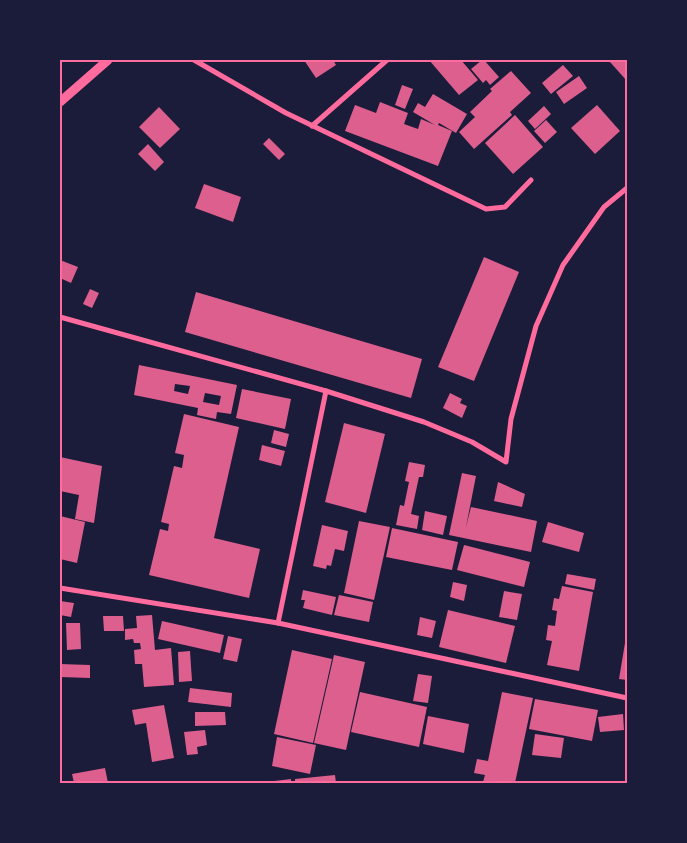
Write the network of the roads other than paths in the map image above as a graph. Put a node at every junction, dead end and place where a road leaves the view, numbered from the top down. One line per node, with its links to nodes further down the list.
1 (108, 60): 4 (street)
2 (194, 60): 5 (street)
3 (387, 60): 5 (street)
4 (60, 102)
5 (312, 126): 6 (street)
6 (531, 180)
7 (627, 188): 9 (street)
8 (60, 317): 9 (street)
9 (326, 391): 11 (street)
10 (60, 588): 11 (street)
11 (278, 623): 12 (street)
12 (627, 698)

